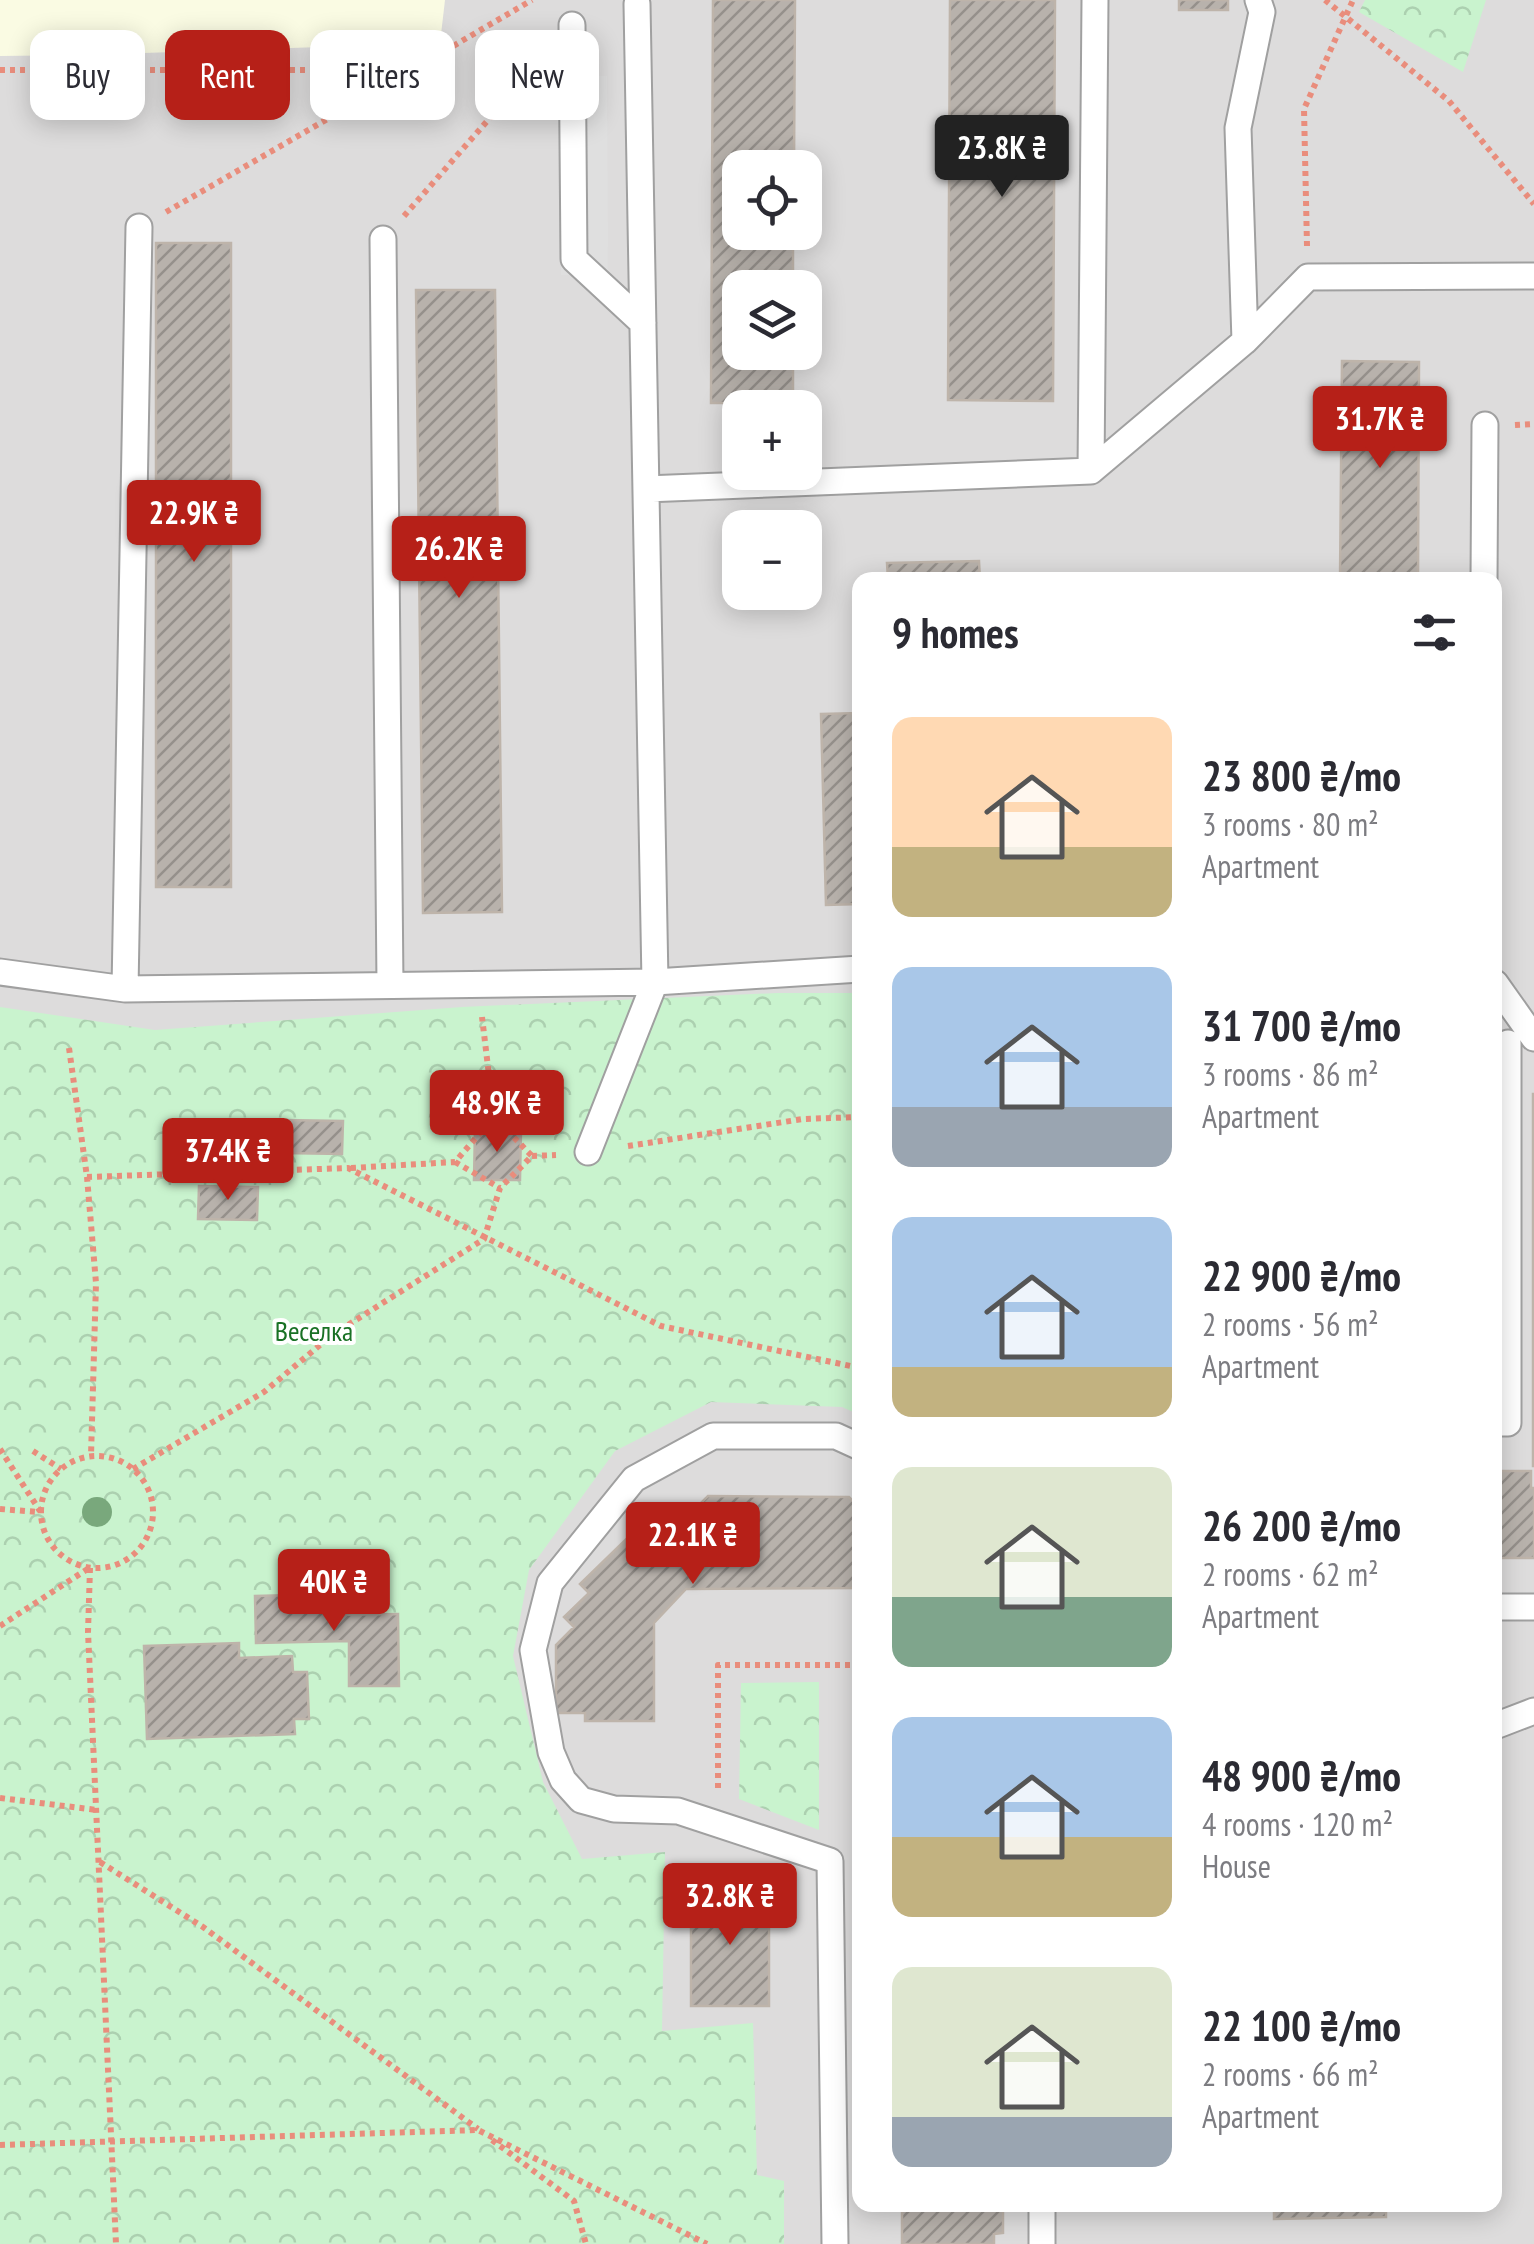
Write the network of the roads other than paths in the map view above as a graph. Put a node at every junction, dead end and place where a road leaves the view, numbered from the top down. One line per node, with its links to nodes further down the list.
1 (1095, 0): 11 (lane)
2 (1258, 0): 9 (lane)
3 (637, 4): 8 (lane)
4 (572, 24): 8 (lane)
5 (138, 227): 18 (lane)
6 (383, 240): 17 (lane)
7 (1534, 276): 9 (lane)
8 (643, 324): 12 (lane)
9 (1245, 341): 11 (lane)
10 (1486, 425): 13 (lane)
11 (1091, 472): 12 (lane)
12 (646, 489): 16 (lane)
13 (1484, 572)
14 (852, 970): 16 (lane)
15 (0, 972): 18 (lane)
16 (655, 982): 17 (lane); 21 (lane)
17 (390, 985): 18 (lane)
18 (125, 989)
19 (1502, 1001): 20 (lane)
20 (1518, 1041): 22 (lane)
21 (588, 1152)
22 (1502, 1423)
23 (852, 1443): 29 (lane)
24 (1502, 1607): 25 (lane)
25 (1534, 1607)
26 (1534, 1712): 27 (lane)
27 (1502, 1723)
28 (1042, 2212): 30 (lane)
29 (834, 2244)
30 (1042, 2244)

